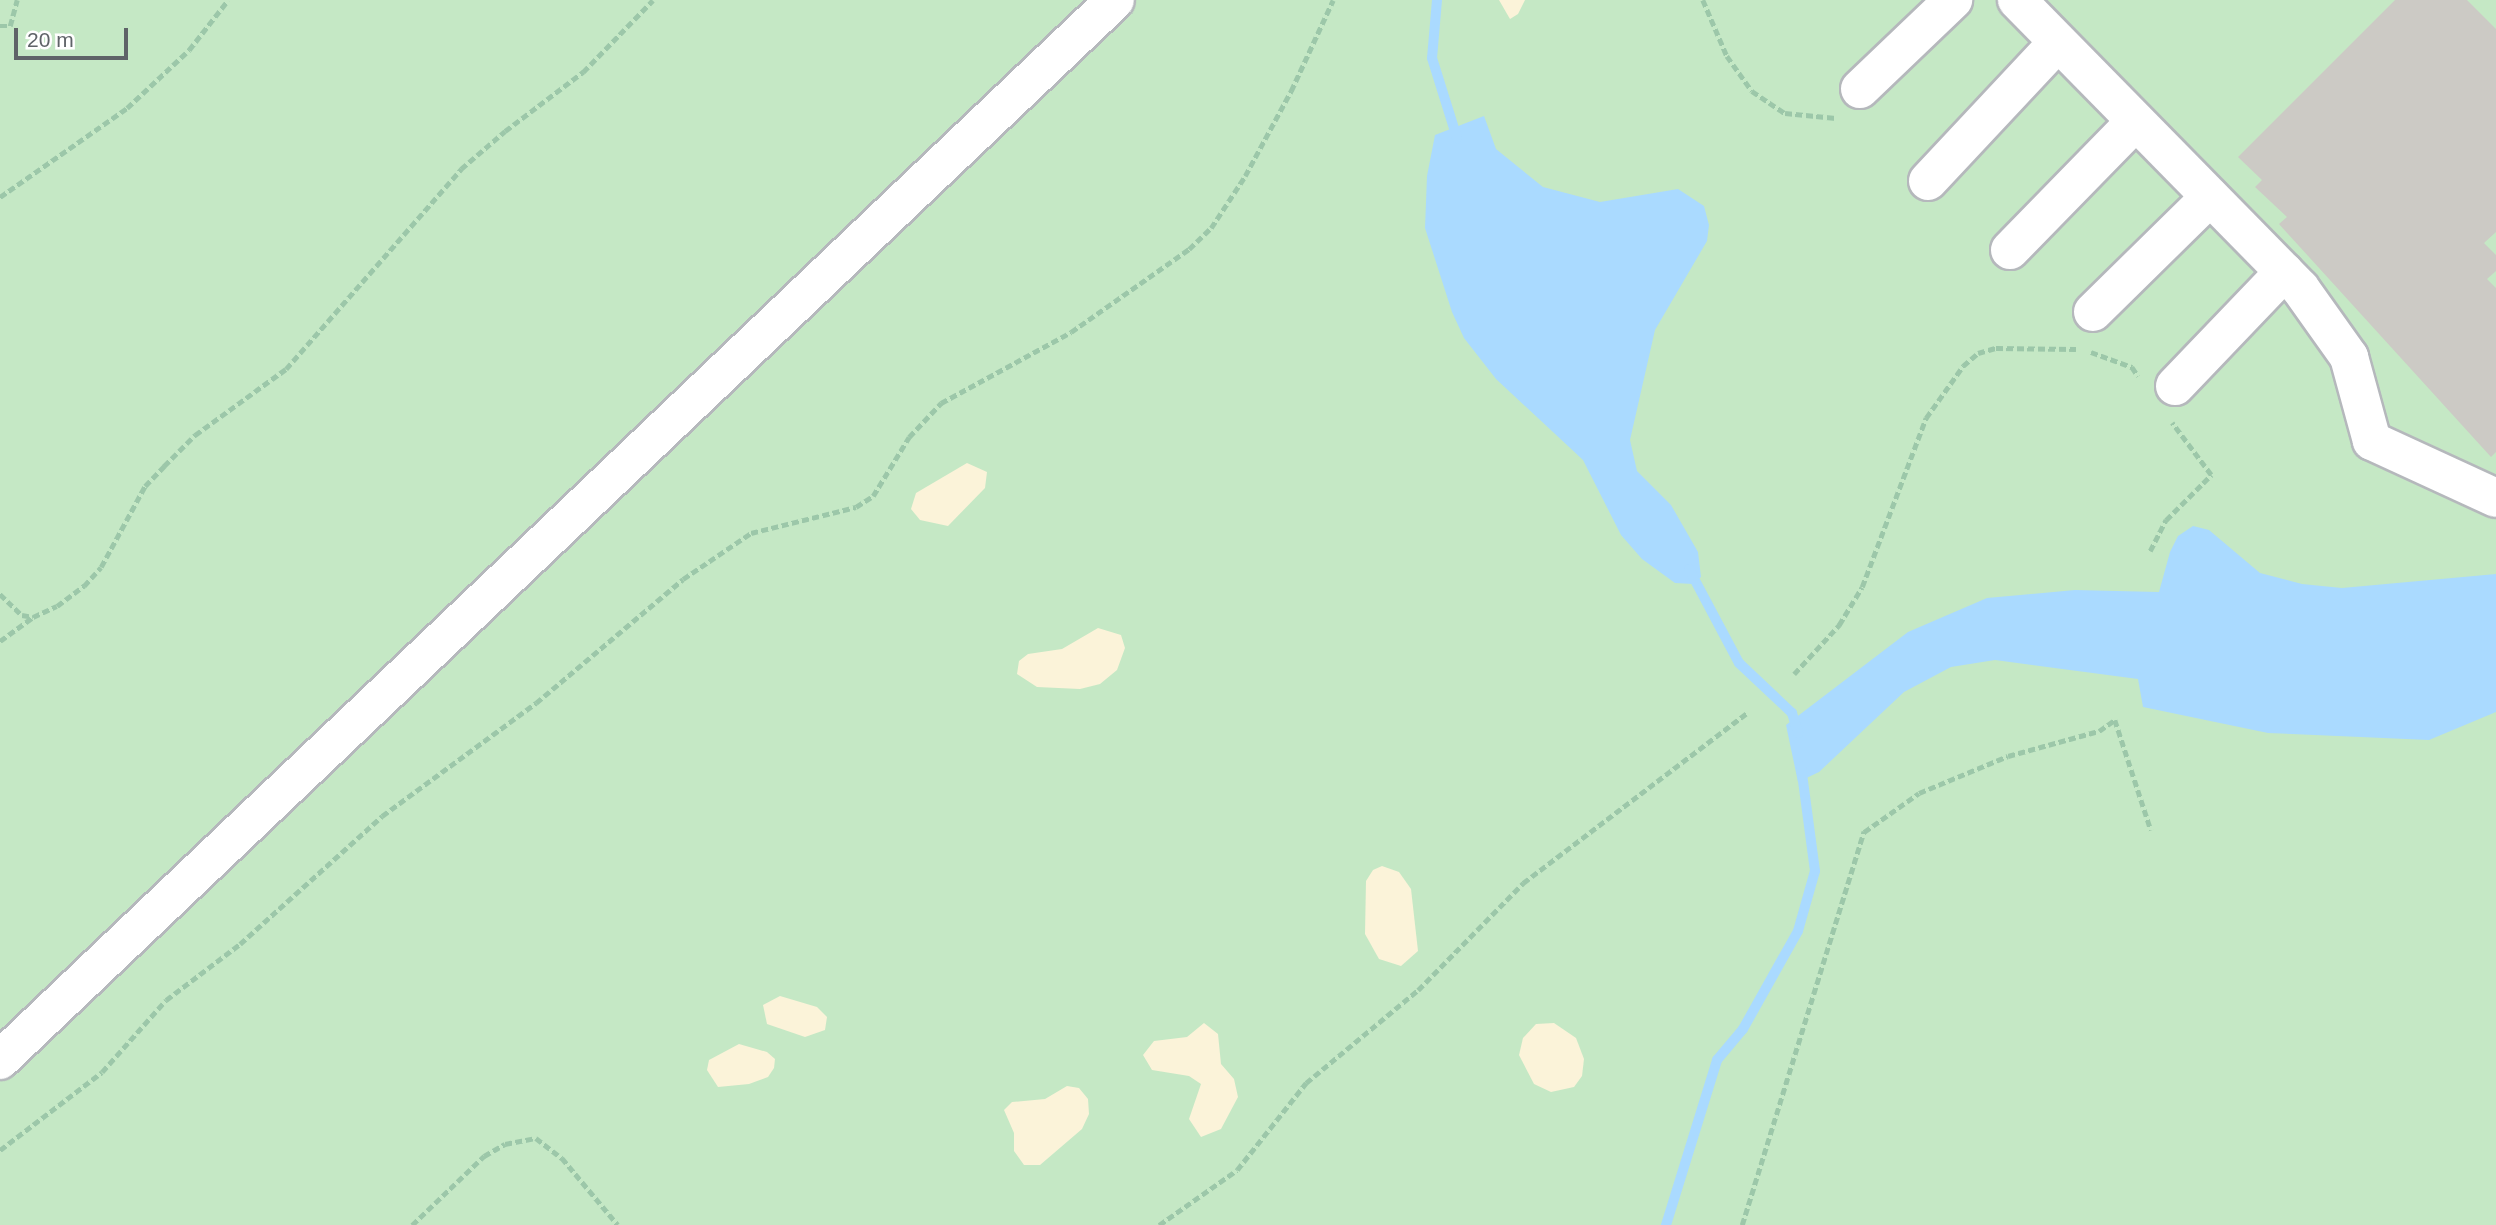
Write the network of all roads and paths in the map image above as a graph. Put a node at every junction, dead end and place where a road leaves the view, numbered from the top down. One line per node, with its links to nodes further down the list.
1 (17, 0): 9 (path)
2 (228, 0): 14 (path)
3 (653, 0): 23 (path)
4 (1115, 0): 28 (lane)
5 (1333, 0): 29 (path)
6 (1703, 0): 11 (path)
7 (1953, 0): 11 (lane)
8 (2017, 0): 10 (lane)
9 (0, 26)
10 (2057, 43): 12 (lane); 13 (lane)
11 (1855, 103)
12 (2135, 122): 15 (lane); 16 (lane)
13 (1928, 181)
14 (0, 197)
15 (2210, 197): 17 (lane); 18 (lane)
16 (2010, 250)
17 (2284, 272): 19 (lane); 20 (lane)
18 (2093, 312)
19 (2163, 396): 21 (path); 25 (path)
20 (2496, 498)
21 (2150, 551)
22 (0, 594): 23 (path)
23 (33, 617): 24 (path)
24 (0, 641)
25 (1794, 674)
26 (1746, 713): 32 (path)
27 (2151, 830): 33 (path)
28 (0, 1060)
29 (0, 1150)
30 (412, 1225): 31 (path)
31 (618, 1225)
32 (1159, 1225)
33 (1742, 1225)

